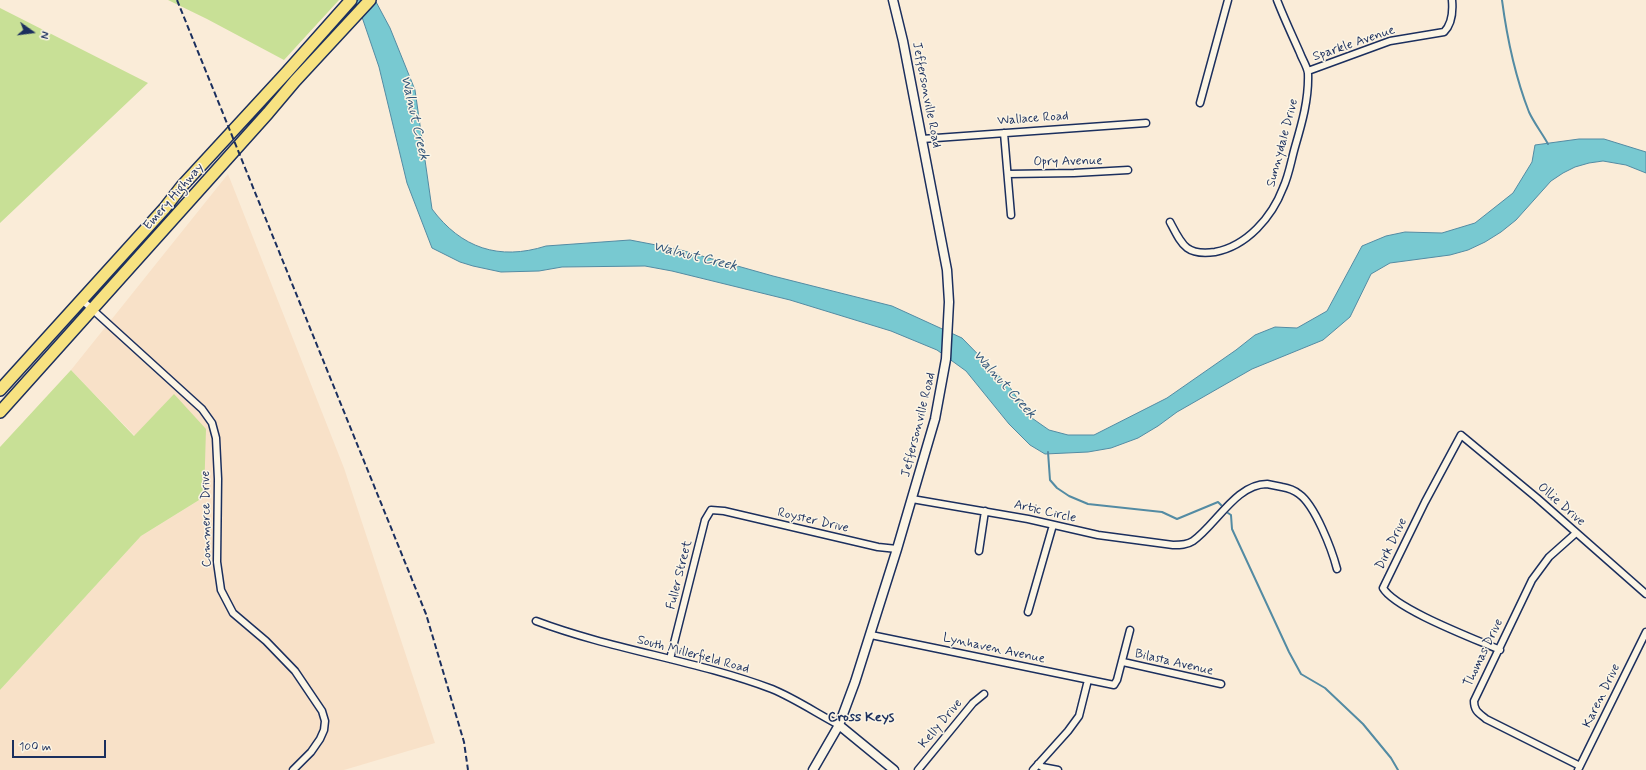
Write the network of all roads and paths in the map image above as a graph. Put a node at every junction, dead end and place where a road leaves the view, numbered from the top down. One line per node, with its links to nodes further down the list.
1 (351, 0): 8 (highway, Emery Highway)
2 (370, 0): 9 (highway, Emery Highway)
3 (893, 0): 13 (street, Jeffersonville Road)
4 (1228, 0): 10 (street)
5 (1277, 0): 7 (street, Sunnydale Drive)
6 (1452, 0): 7 (street, Sparkle Avenue)
7 (1308, 71): 17 (street, Sunnydale Drive)
8 (287, 72): 9 (highway); 18 (highway, Emery Highway)
9 (295, 81): 19 (highway, Emery Highway)
10 (1200, 103)
11 (1146, 123): 12 (street, Wallace Road)
12 (1004, 133): 13 (street, Wallace Road); 15 (street)
13 (922, 139): 23 (street, Jeffersonville Road)
14 (1128, 170): 15 (street, Opry Avenue)
15 (1008, 174): 16 (street)
16 (1011, 215)
17 (1170, 222)
18 (82, 300): 19 (street, Commerce Drive); 20 (highway, Emery Highway)
19 (93, 309): 21 (highway, Emery Highway); 46 (street, Commerce Drive)
20 (0, 390)
21 (0, 412)
22 (1461, 435): 27 (street, Ollie Drive); 37 (street, Dirk Drive)
23 (912, 499): 25 (street, Artic Circle); 28 (street, Jeffersonville Road)
24 (724, 511): 28 (street, Royster Drive); 38 (street, Fuller Street)
25 (985, 511): 26 (street, Artic Circle); 29 (street)
26 (1053, 525): 30 (street, Artic Circle); 32 (street)
27 (1576, 533): 31 (street, Ollie Drive); 37 (street, Thomas Drive)
28 (897, 549): 36 (street, Jeffersonville Road)
29 (979, 551)
30 (1337, 569)
31 (1646, 594)
32 (1028, 612)
33 (536, 621): 38 (street, South Millerfield Road)
34 (1130, 630): 39 (street)
35 (1646, 632): 45 (street, Karen Drive)
36 (871, 635): 40 (street, Lynhaven Avenue); 43 (street, Jeffersonville Road)
37 (1500, 650): 45 (street, Thomas Drive)
38 (670, 659): 43 (street, South Millerfield Road)
39 (1123, 662): 40 (street, Lynhaven Avenue); 41 (street, Bilasta Avenue)
40 (1088, 680): 44 (street)
41 (1221, 684)
42 (984, 694): 49 (street, Kelly Drive)
43 (839, 725): 47 (street, Jeffersonville Road); 48 (street)
44 (1038, 764): 50 (street); 51 (street)
45 (1579, 768)
46 (293, 770)
47 (813, 770)
48 (894, 770)
49 (918, 770)
50 (1033, 770)
51 (1058, 770)

